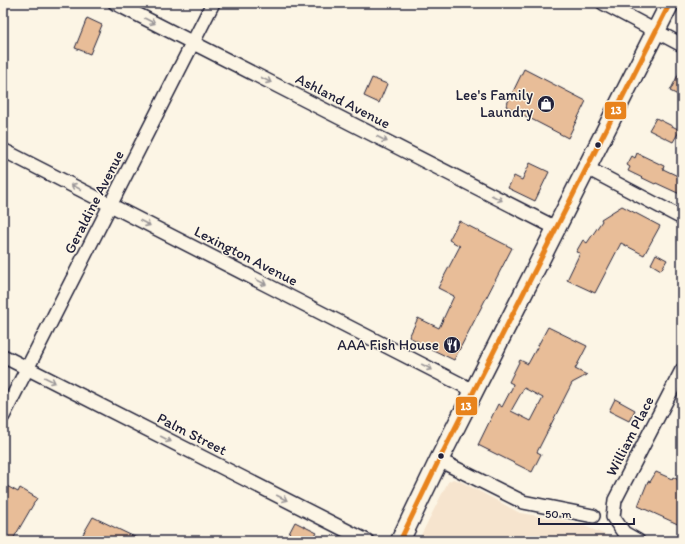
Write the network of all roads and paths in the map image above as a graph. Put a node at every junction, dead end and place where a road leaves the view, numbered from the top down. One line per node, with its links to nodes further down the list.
1 (115, 3): 6 (street, Ashland Avenue, one-way to 6)
2 (213, 3): 6 (street, Geraldine Avenue)
3 (603, 3): 5 (street)
4 (670, 3): 5 (main road)
5 (656, 32): 7 (street); 9 (main road)
6 (193, 43): 10 (street, Geraldine Avenue); 12 (street, Ashland Avenue, one-way to 12)
7 (682, 45)
8 (3, 150): 10 (street, Lexington Avenue, one-way to 8)
9 (587, 168): 11 (street); 12 (main road)
10 (111, 205): 14 (street, Geraldine Avenue); 16 (street, Lexington Avenue, one-way to 16)
11 (682, 218)
12 (556, 228): 16 (main road)
13 (3, 356): 14 (street, Palm Street)
14 (27, 368): 17 (street, Geraldine Avenue); 20 (street, Palm Street, one-way to 20)
15 (682, 370): 22 (street, William Place)
16 (474, 391): 18 (main road)
17 (3, 416)
18 (439, 460): 19 (street); 21 (main road)
19 (592, 516)
20 (367, 541)
21 (400, 541)
22 (638, 541)

